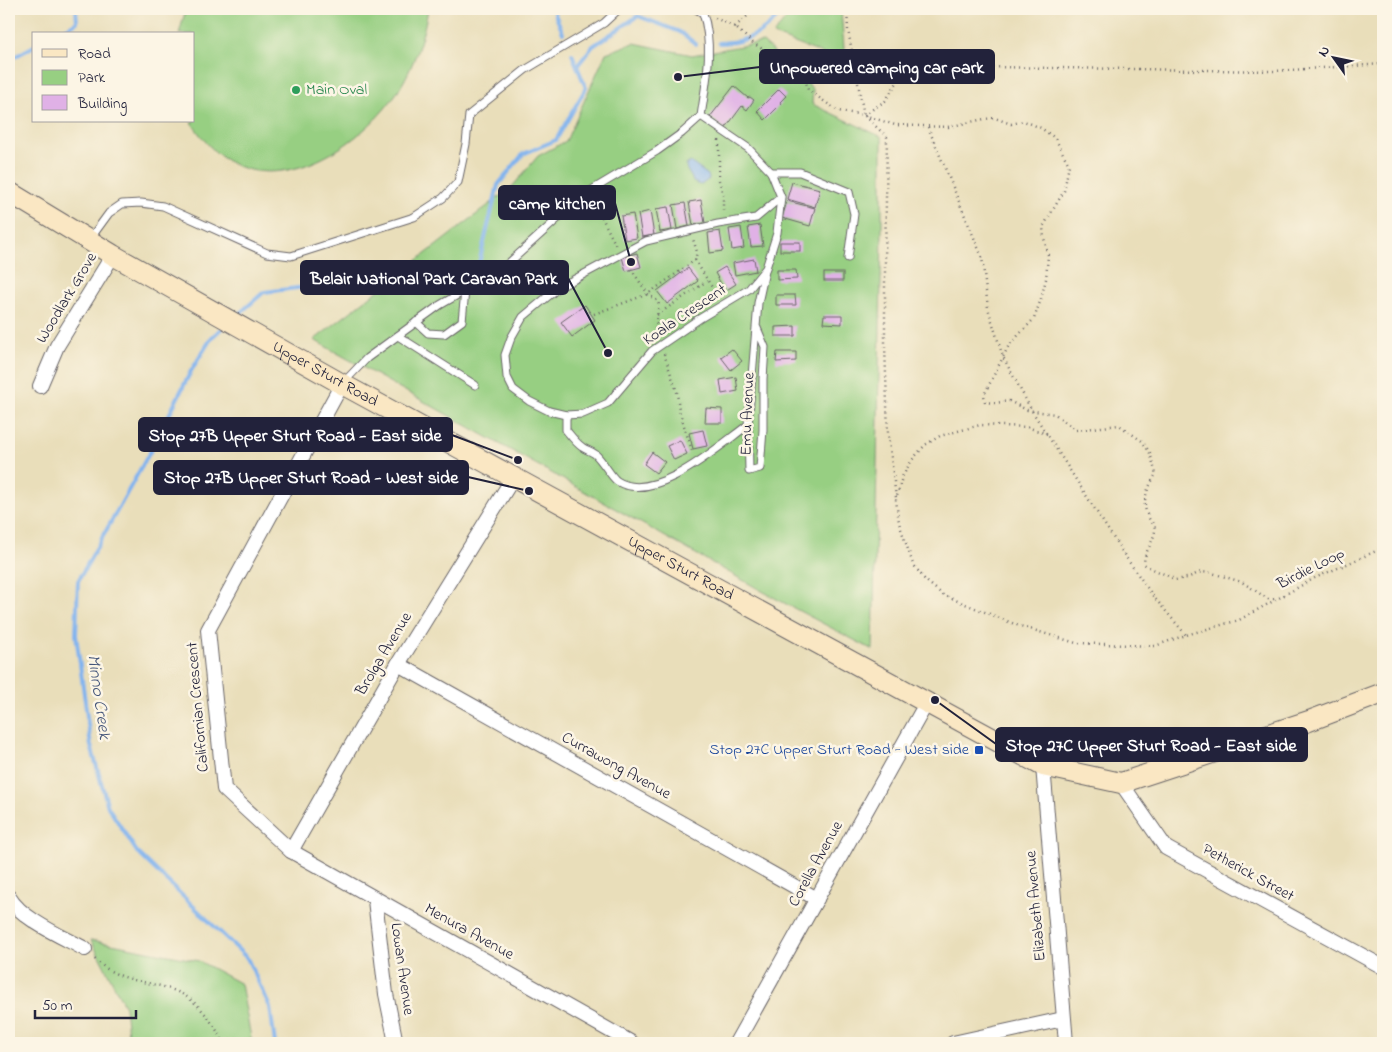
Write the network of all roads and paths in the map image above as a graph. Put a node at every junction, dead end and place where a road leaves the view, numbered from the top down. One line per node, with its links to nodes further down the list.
1 (619, 9): 18 (lane)
2 (696, 9): 5 (lane)
3 (755, 9): 6 (path)
4 (847, 9): 8 (path)
5 (703, 13): 6 (path); 9 (lane)
6 (735, 26): 8 (path, Birdie Loop)
7 (1383, 64): 8 (path)
8 (864, 115): 10 (path, Birdie Loop); 45 (path)
9 (700, 116): 11 (lane); 14 (lane)
10 (928, 127): 35 (path); 35 (path, Birdie Loop)
11 (720, 130): 12 (lane); 16 (path)
12 (771, 172): 15 (lane); 21 (lane)
13 (9, 192): 18 (main road, Upper Sturt Road)
14 (589, 192): 19 (path); 26 (lane)
15 (781, 197): 16 (lane, Koala Crescent); 23 (lane, Koala Crescent)
16 (723, 223): 17 (lane, Koala Crescent)
17 (690, 230): 19 (lane, Koala Crescent); 22 (path)
18 (89, 241): 20 (main road, Upper Sturt Road)
19 (620, 254): 40 (lane, Koala Crescent)
20 (113, 255): 36 (main road, Upper Sturt Road); 38 (street, Woodlark Grove)
21 (848, 258)
22 (695, 260): 25 (path); 27 (path)
23 (766, 268): 28 (lane, Koala Crescent); 32 (lane, Emu Avenue)
24 (631, 270): 27 (path)
25 (707, 281): 28 (path); 30 (path)
26 (465, 291): 31 (lane); 31 (lane)
27 (648, 294): 29 (path); 30 (path)
28 (722, 305): 34 (lane, Koala Crescent)
29 (594, 314)
30 (657, 315): 34 (path)
31 (416, 322): 33 (lane)
32 (757, 328): 41 (lane, Emu Avenue); 41 (lane, Emu Avenue)
33 (398, 336): 36 (lane); 37 (lane)
34 (660, 346): 40 (lane, Koala Crescent); 43 (path)
35 (1003, 357): 39 (path); 39 (path, Birdie Loop)
36 (342, 384): 44 (main road, Upper Sturt Road); 54 (street, Californian Crescent)
37 (475, 385)
38 (40, 386)
39 (1032, 411): 42 (path); 47 (path, Birdie Loop)
40 (566, 415): 43 (lane)
41 (748, 425): 43 (lane)
42 (1047, 434): 45 (path); 48 (path)
43 (697, 462)
44 (513, 478): 49 (street, Brolga Avenue); 51 (main road, Upper Sturt Road)
45 (896, 500): 48 (path)
46 (1383, 548): 47 (path, Birdie Loop)
47 (1277, 599): 48 (path)
48 (1186, 635)
49 (398, 664): 54 (street, Brolga Avenue); 56 (street, Currawong Avenue)
50 (1383, 693): 53 (main road)
51 (927, 702): 52 (main road, Upper Sturt Road); 56 (street, Corella Avenue)
52 (1043, 766): 53 (main road, Upper Sturt Road); 60 (street, Elizabeth Avenue)
53 (1121, 783): 59 (street, Petherick Street)
54 (291, 850): 57 (street, Menura Avenue)
55 (9, 897): 58 (street)
56 (817, 899): 64 (street, Corella Avenue)
57 (375, 900): 62 (street, Lowan Avenue); 63 (street, Menura Avenue)
58 (85, 949): 61 (path)
59 (1383, 967)
60 (1063, 1019): 65 (street); 66 (street, Elizabeth Avenue)
61 (224, 1043)
62 (396, 1043)
63 (632, 1043)
64 (736, 1043)
65 (953, 1043)
66 (1066, 1043)

